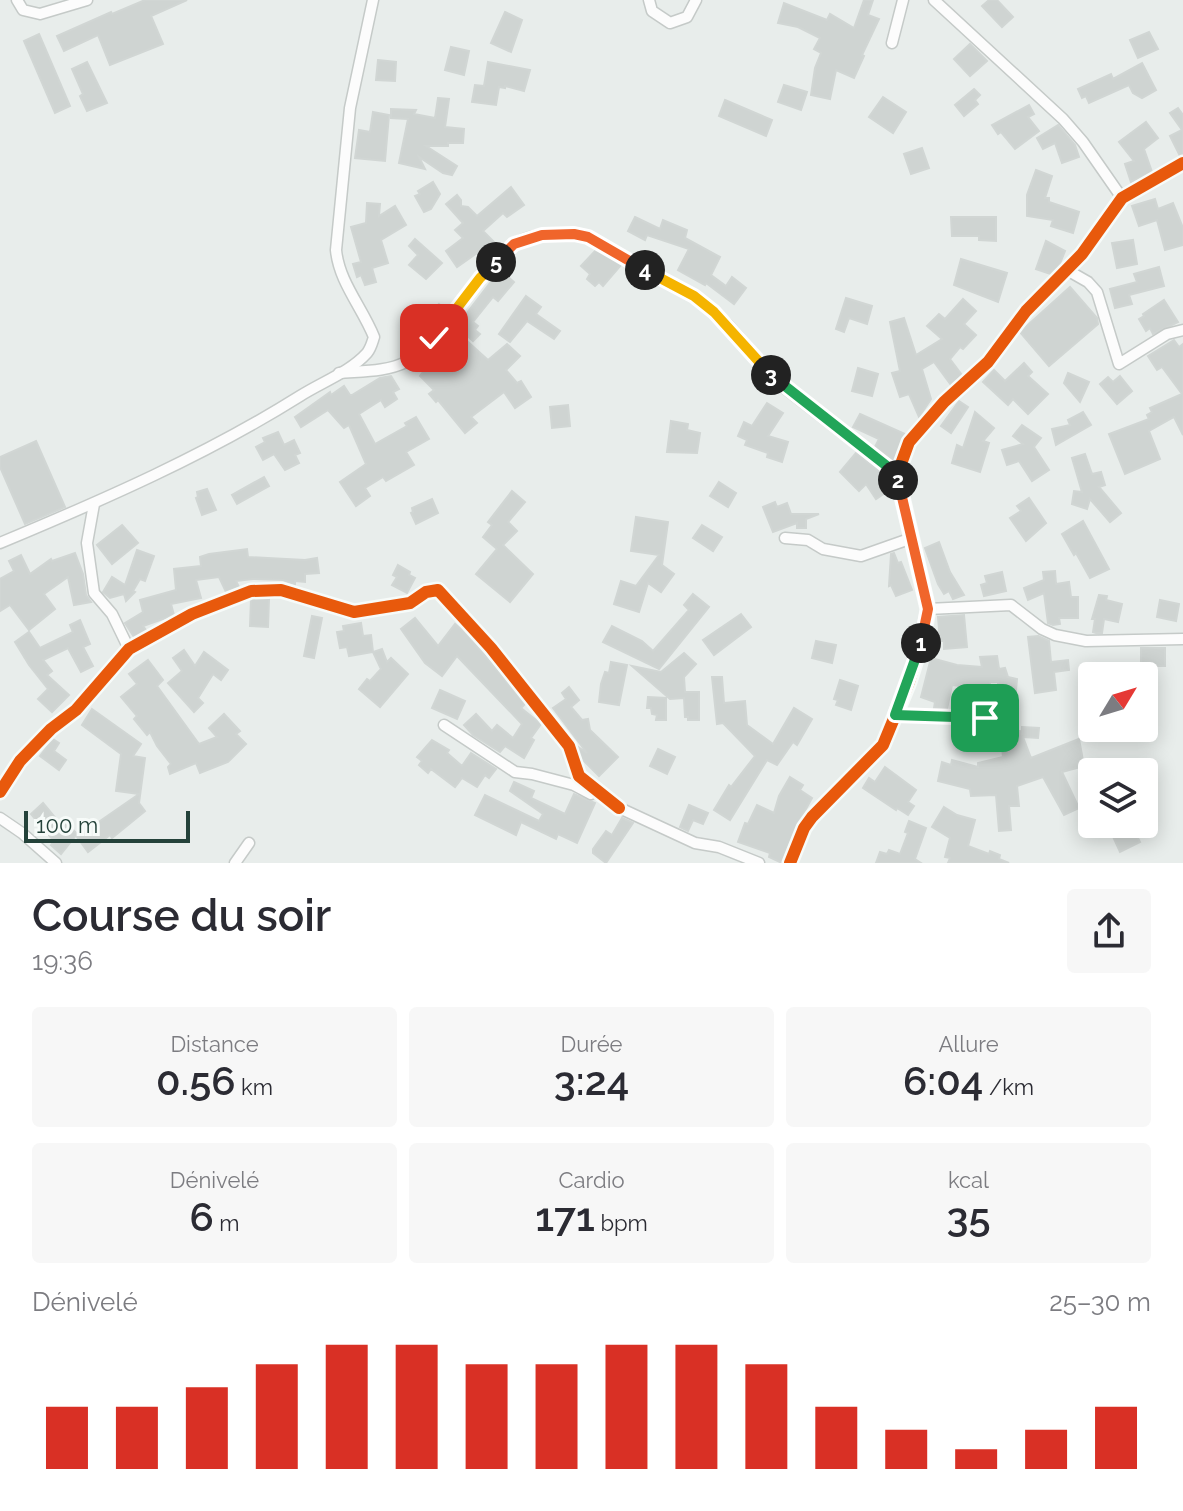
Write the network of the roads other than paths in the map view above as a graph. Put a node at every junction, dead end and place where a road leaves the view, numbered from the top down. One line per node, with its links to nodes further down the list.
1 (17, 0): 2 (street)
2 (87, 0)
3 (373, 0): 13 (street)
4 (649, 0): 5 (street)
5 (696, 0)
6 (903, 0): 8 (street)
7 (934, 0): 10 (street)
8 (892, 43)
9 (1183, 163): 10 (street)
10 (1122, 198): 11 (street)
11 (1067, 270): 12 (street); 14 (street)
12 (1183, 330)
13 (339, 374): 14 (street); 15 (street)
14 (897, 475): 17 (street)
15 (94, 504): 18 (street); 21 (street)
16 (785, 538): 17 (street)
17 (912, 538): 19 (street)
18 (0, 543)
19 (928, 609): 20 (street); 22 (street)
20 (1183, 639)
21 (129, 649): 25 (street); 26 (street)
22 (895, 715): 23 (street); 32 (street)
23 (985, 718)
24 (444, 725): 26 (street)
25 (0, 792)
26 (619, 808): 31 (street)
27 (0, 818): 29 (street)
28 (249, 843): 30 (street)
29 (56, 863)
30 (235, 863)
31 (759, 863)
32 (790, 863)

